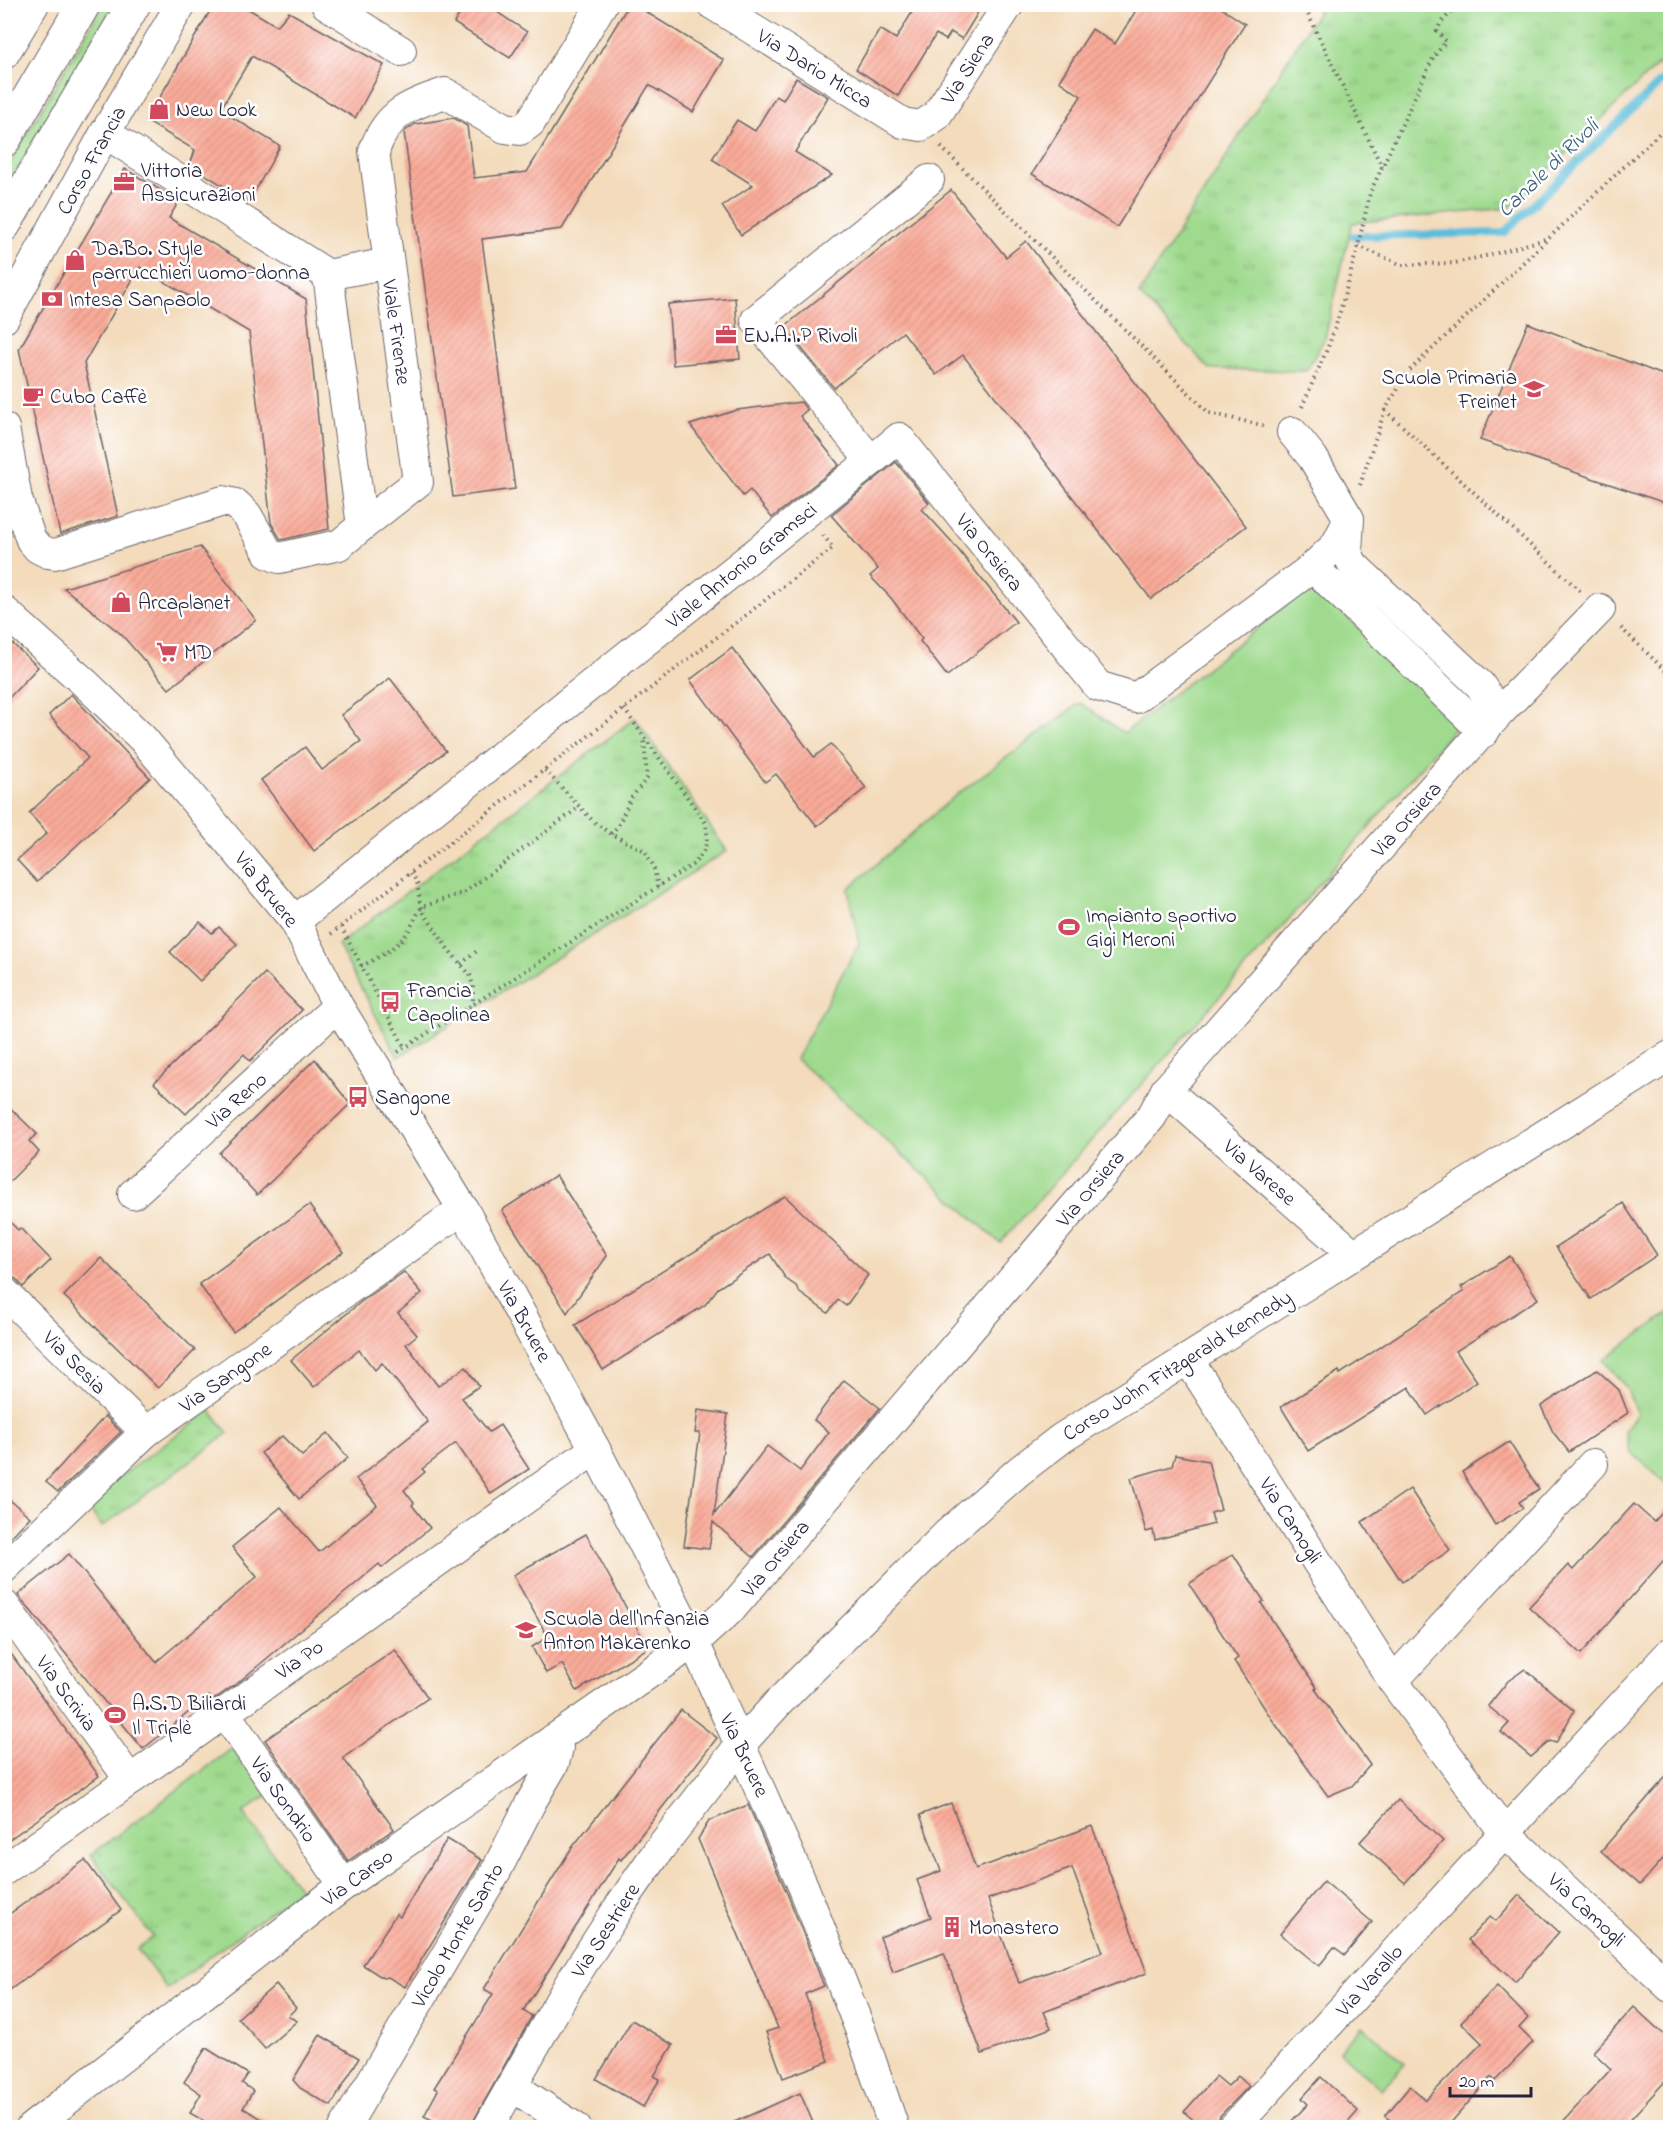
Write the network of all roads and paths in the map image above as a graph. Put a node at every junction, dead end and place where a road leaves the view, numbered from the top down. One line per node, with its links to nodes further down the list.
1 (34, 4): 12 (street)
2 (84, 4): 16 (main road)
3 (134, 4): 19 (main road, Corso Francia)
4 (181, 4): 15 (street, Corso Francia)
5 (326, 4): 11 (street)
6 (602, 4): 22 (street, Viale Firenze)
7 (712, 4): 14 (street, Via Dario Micca)
8 (1008, 4): 14 (street, Via Siena)
9 (1303, 4): 17 (path)
10 (1458, 4): 17 (path)
11 (401, 51)
12 (4, 54)
13 (1671, 123): 20 (path)
14 (921, 126): 27 (path)
15 (105, 134): 23 (street); 24 (street, Corso Francia)
16 (4, 140)
17 (1382, 167): 21 (path)
18 (929, 180): 28 (street)
19 (4, 225)
20 (1548, 238): 21 (path); 25 (path)
21 (1358, 246): 27 (path)
22 (388, 263): 23 (street); 32 (street, Viale Firenze)
23 (328, 275): 32 (street)
24 (4, 318)
25 (1384, 410): 31 (path); 34 (path)
26 (4, 428): 29 (street)
27 (1292, 432): 31 (street)
28 (871, 461): 30 (street, Viale Antonio Gramsci); 33 (street, Via Orsiera)
29 (11, 502): 32 (street, Viale Firenze)
30 (807, 513): 37 (path); 46 (street, Viale Antonio Gramsci)
31 (1349, 519): 33 (street, Via Orsiera); 38 (street)
32 (362, 526)
33 (1313, 567): 38 (street)
34 (1600, 609): 36 (path); 38 (street, Via Orsiera)
35 (4, 611): 46 (street, Via Bruere)
36 (1671, 675)
37 (624, 709): 39 (path); 40 (path)
38 (1491, 723): 59 (street, Via Orsiera)
39 (644, 737): 42 (path); 44 (path)
40 (545, 770): 41 (path); 43 (path)
41 (578, 808): 42 (path); 45 (path)
42 (611, 834): 44 (path)
43 (411, 873): 45 (path); 47 (path)
44 (658, 887): 53 (path)
45 (422, 907): 50 (path); 51 (path)
46 (295, 921): 49 (street, Via Bruere)
47 (341, 927): 49 (path); 51 (path)
48 (478, 950): 50 (path)
49 (310, 951): 54 (street, Via Bruere)
50 (461, 964): 53 (path)
51 (362, 966): 56 (path)
52 (1671, 1001): 55 (path)
53 (473, 1005): 56 (path)
54 (338, 1006): 58 (street, Via Bruere); 60 (street, Via Reno)
55 (1671, 1028)
56 (405, 1048): 58 (path)
57 (1671, 1056): 62 (street, Corso John Fitzgerald Kennedy)
58 (376, 1066): 61 (street, Via Bruere)
59 (1166, 1090): 62 (street, Via Varese); 70 (street, Via Orsiera)
60 (133, 1194)
61 (463, 1209): 65 (street, Via Sangone); 66 (street, Via Bruere)
62 (1353, 1254): 64 (street, Corso John Fitzgerald Kennedy)
63 (4, 1292): 65 (street, Via Sesia)
64 (1188, 1359): 72 (street, Via Camogli); 75 (street, Corso John Fitzgerald Kennedy)
65 (146, 1432): 68 (street, Via Sangone)
66 (595, 1449): 70 (street, Via Bruere); 73 (street, Via Po)
67 (1593, 1464): 72 (street)
68 (4, 1568)
69 (4, 1605): 76 (street, Via Scrivia)
70 (694, 1642): 74 (street, Via Carso); 75 (street, Via Bruere)
71 (1671, 1653): 77 (street)
72 (1393, 1681): 77 (street, Via Camogli)
73 (224, 1712): 76 (street, Via Po); 79 (street, Via Sondrio)
74 (554, 1739): 79 (street, Via Carso); 83 (street, Vicolo Monte Santo)
75 (740, 1745): 81 (street, Via Sestriere); 86 (street, Via Bruere)
76 (130, 1780): 78 (street, Via Po)
77 (1504, 1832): 80 (street, Via Camogli); 87 (street, Via Varallo)
78 (4, 1870)
79 (344, 1885): 82 (street, Via Carso)
80 (1671, 1987)
81 (512, 2086): 84 (street, Via Sestriere); 85 (street)
82 (32, 2127)
83 (345, 2127)
84 (489, 2127)
85 (576, 2127)
86 (894, 2127)
87 (1233, 2127)

